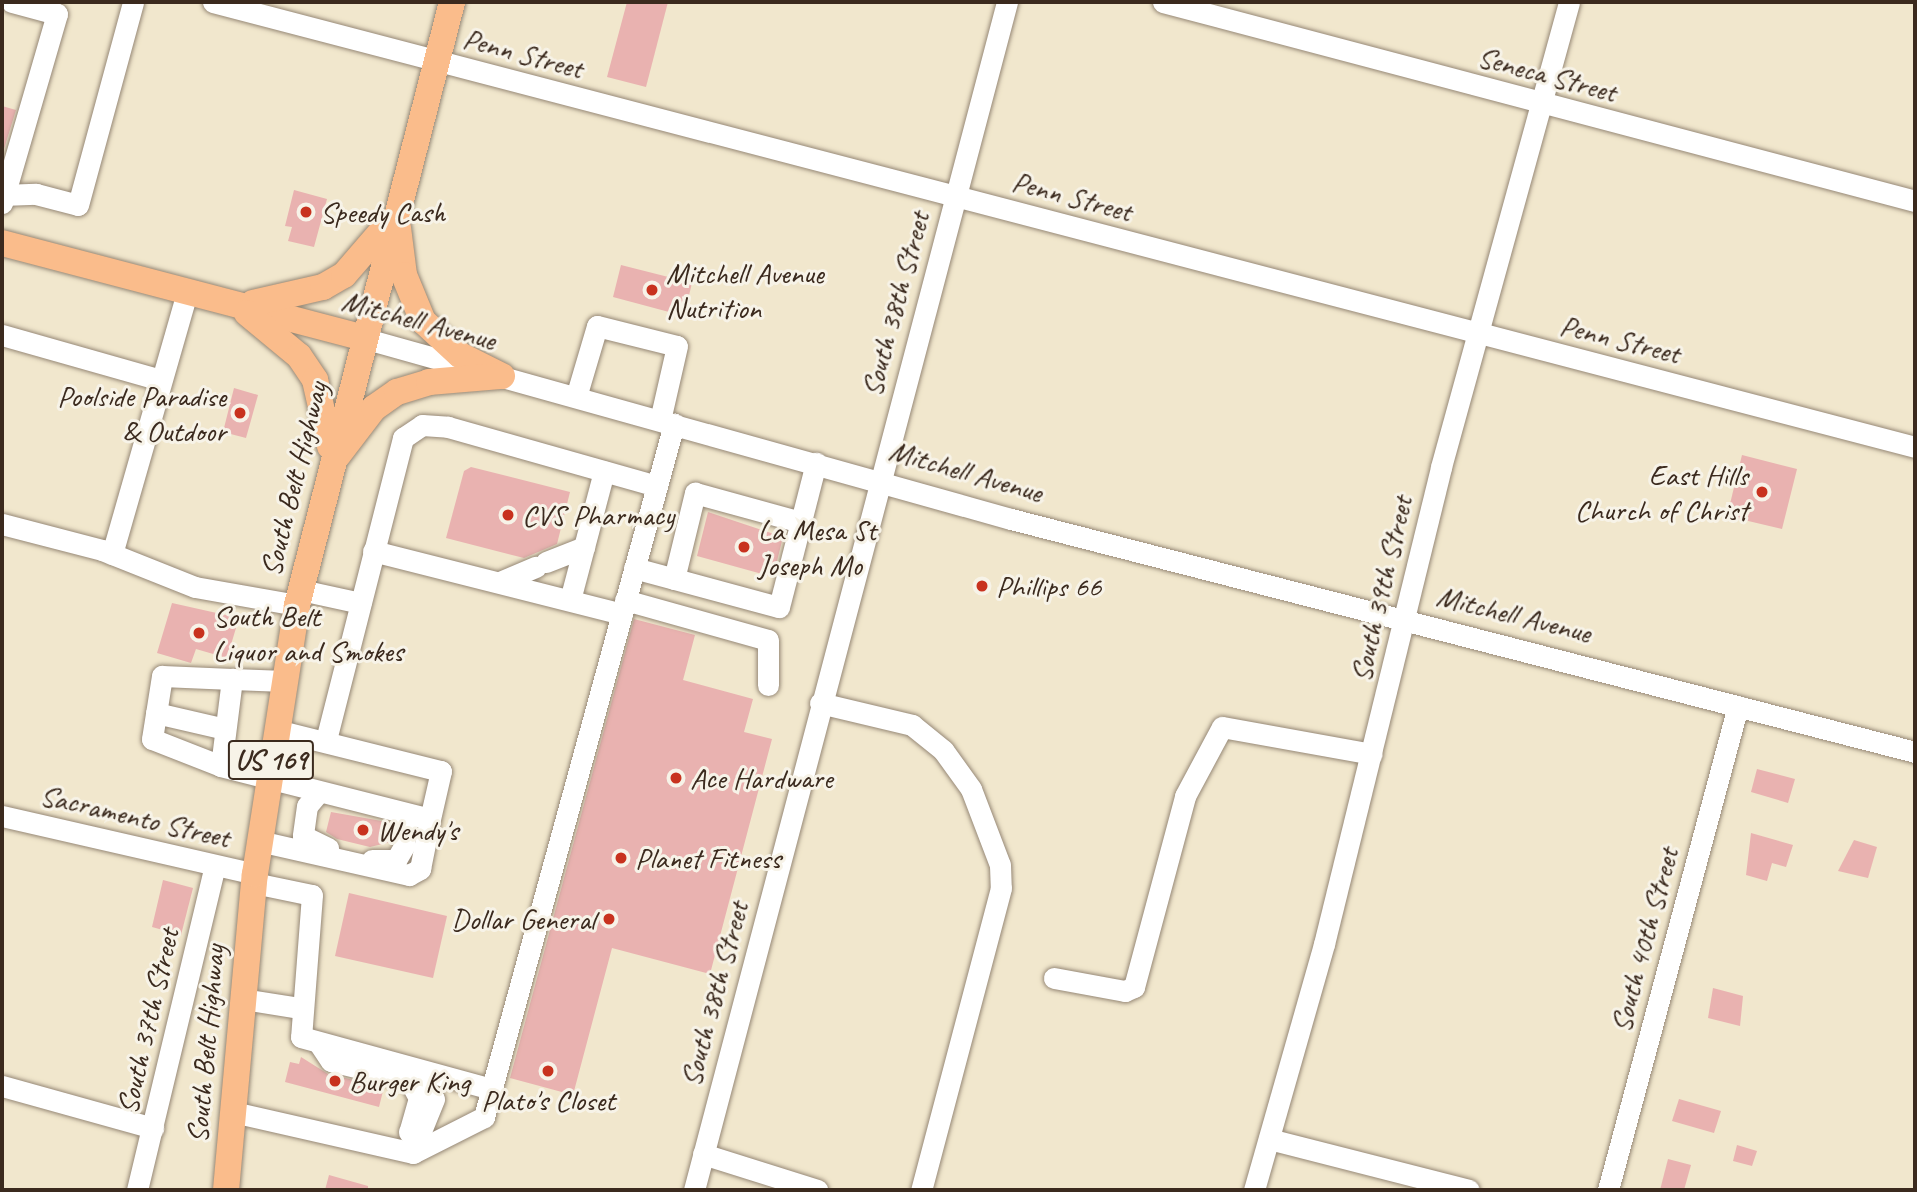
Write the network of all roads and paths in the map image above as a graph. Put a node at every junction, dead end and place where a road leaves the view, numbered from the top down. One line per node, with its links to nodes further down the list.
1 (12, 2): 11 (street)
2 (133, 2): 11 (street)
3 (213, 2): 8 (street, Penn Street)
4 (452, 2): 8 (main road, South Belt Highway / US 169)
5 (1007, 2): 10 (street, South 38th Street)
6 (1163, 2): 9 (street, Seneca Street)
7 (1569, 2): 9 (street, South 39th Street)
8 (436, 62): 10 (street, Penn Street); 13 (main road, South Belt Highway / US 169)
9 (1539, 103): 12 (street, Seneca Street); 17 (street, South 39th Street)
10 (955, 196): 17 (street, Penn Street); 28 (street, South 38th Street)
11 (3, 198)
12 (1915, 201)
13 (396, 214): 16 (main road); 19 (main road, South Belt Highway / US 169); 20 (main road)
14 (4, 250): 15 (main road, Mitchell Avenue)
15 (187, 292): 16 (main road, Mitchell Avenue); 21 (street)
16 (236, 305): 19 (main road, Mitchell Avenue); 26 (main road)
17 (1476, 333): 24 (street, Penn Street); 42 (street, South 39th Street)
18 (2, 335): 21 (street)
19 (363, 338): 20 (street, Mitchell Avenue); 26 (main road, South Belt Highway / US 169)
20 (502, 376): 22 (street, Mitchell Avenue); 26 (main road)
21 (161, 380): 34 (street)
22 (576, 397): 23 (street, Mitchell Avenue); 23 (street)
23 (667, 422): 25 (street, Mitchell Avenue); 29 (street)
24 (1915, 447)
25 (816, 463): 28 (street, Mitchell Avenue); 30 (street)
26 (331, 465): 38 (main road, South Belt Highway / US 169)
27 (604, 471): 29 (street); 32 (street); 33 (street)
28 (878, 480): 42 (street, Mitchell Avenue); 46 (street, South 38th Street)
29 (657, 486): 35 (street)
30 (801, 522): 36 (street); 36 (street)
31 (2, 524): 34 (street)
32 (584, 547): 37 (street); 39 (street)
33 (373, 551): 37 (street); 40 (street)
34 (112, 554): 38 (street)
35 (634, 568): 36 (street); 41 (street)
36 (674, 579)
37 (500, 582): 39 (street)
38 (299, 597): 40 (street); 44 (main road, South Belt Highway / US 169)
39 (570, 600): 41 (street)
40 (361, 603): 51 (street)
41 (623, 607): 45 (street); 68 (street)
42 (1404, 620): 47 (street, Mitchell Avenue); 53 (street, South 39th Street)
43 (232, 679): 44 (street); 48 (street); 49 (street)
44 (285, 681): 50 (main road, South Belt Highway / US 169)
45 (768, 685)
46 (820, 703): 73 (street, South 38th Street); 78 (street)
47 (1738, 706): 52 (street, Mitchell Avenue); 81 (street, South 40th Street)
48 (156, 713): 49 (street); 54 (street)
49 (225, 729): 54 (street)
50 (276, 730): 51 (street); 55 (main road, South Belt Highway / US 169)
51 (326, 740): 59 (street)
52 (1915, 752)
53 (1372, 754): 63 (street); 71 (street, South 39th Street)
54 (221, 766): 55 (street)
55 (268, 781): 56 (street); 60 (main road, South Belt Highway / US 169)
56 (318, 793): 57 (street); 57 (street)
57 (407, 814): 59 (street)
58 (2, 816): 61 (street, Sacramento Street)
59 (430, 819): 60 (street)
60 (259, 841): 62 (main road, South Belt Highway / US 169)
61 (215, 866): 62 (street, Sacramento Street); 70 (street, South 37th Street)
62 (254, 879): 64 (main road, South Belt Highway / US 169); 65 (street, Sacramento Street)
63 (1054, 978)
64 (243, 999): 65 (street); 69 (main road, South Belt Highway / US 169)
65 (300, 1008): 66 (street)
66 (318, 1042): 68 (street); 72 (street)
67 (2, 1086): 70 (street)
68 (491, 1089): 72 (street)
69 (233, 1112): 72 (street); 75 (main road, South Belt Highway / US 169)
70 (153, 1128): 74 (street, South 37th Street)
71 (1269, 1139): 79 (street, South 39th Street); 80 (street)
72 (415, 1147)
73 (703, 1154): 76 (street, South 38th Street); 77 (street)
74 (137, 1190)
75 (226, 1190)
76 (694, 1190)
77 (817, 1190)
78 (921, 1190)
79 (1254, 1190)
80 (1469, 1190)
81 (1608, 1190)

